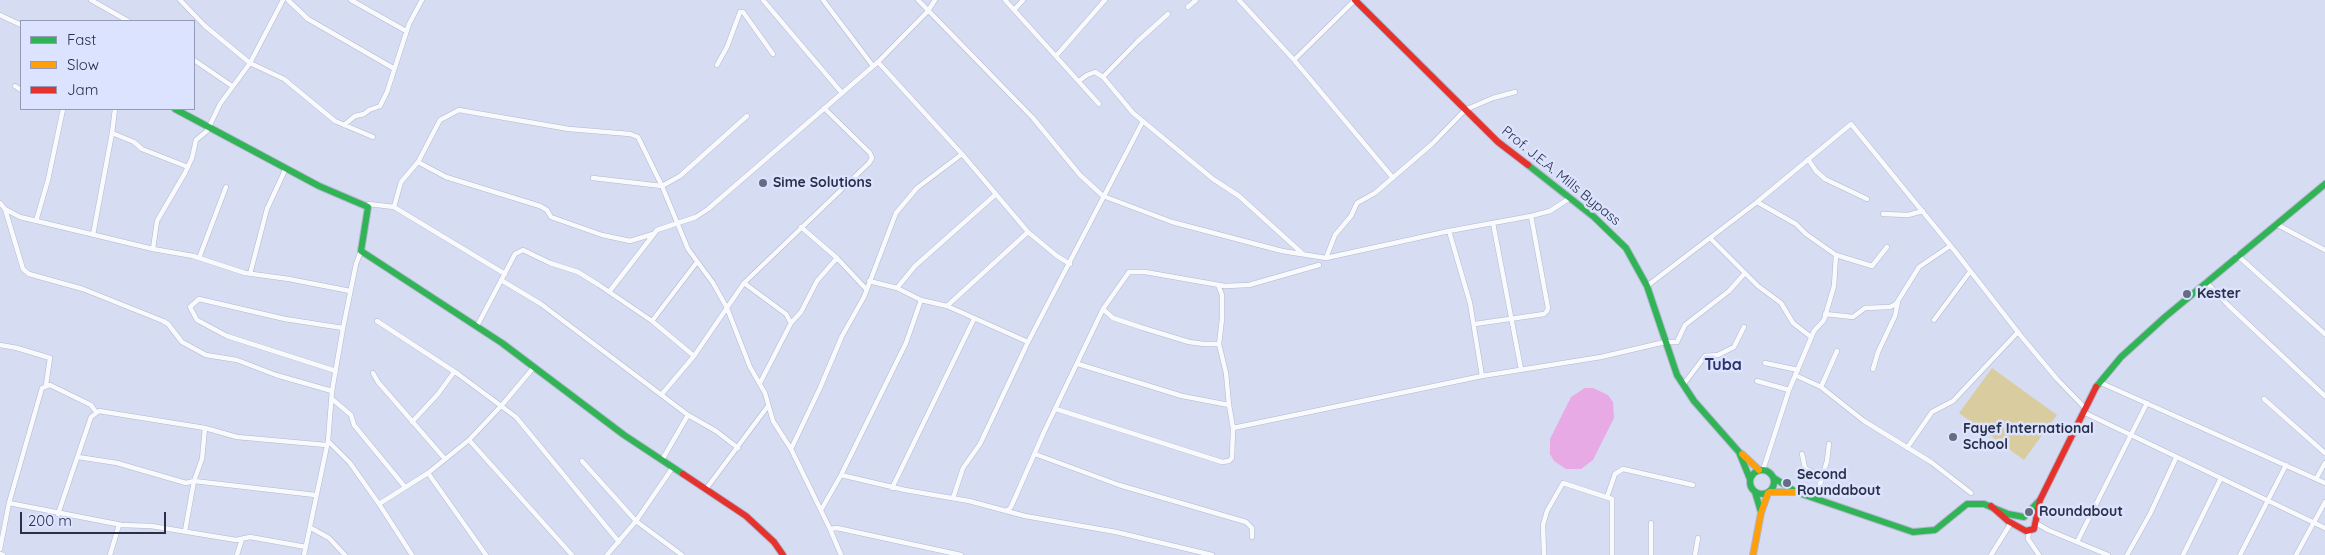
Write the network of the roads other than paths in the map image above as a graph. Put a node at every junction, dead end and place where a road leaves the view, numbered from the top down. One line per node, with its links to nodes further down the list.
1 (91, 0): 22 (street)
2 (180, 0): 30 (street)
3 (283, 0): 30 (street)
4 (288, 0): 33 (street)
5 (351, 0): 24 (street)
6 (422, 0): 24 (street)
7 (763, 0): 40 (street)
8 (823, 0): 32 (street)
9 (918, 0): 19 (street)
10 (936, 0): 19 (street)
11 (1005, 0): 18 (street)
12 (1023, 0): 18 (street)
13 (1105, 0): 26 (street)
14 (1196, 0): 17 (street)
15 (1239, 0): 27 (street)
16 (1355, 0): 27 (street); 46 (street, Prof. J.E.A. Mills Bypass)
17 (1188, 7)
18 (1014, 10): 26 (street)
19 (928, 11): 29 (street); 64 (street)
20 (1168, 14): 34 (street)
21 (0, 15): 23 (street)
22 (126, 20)
23 (20, 25)
24 (406, 31): 33 (street)
25 (773, 54): 31 (street)
26 (1056, 56): 35 (street)
27 (1294, 60): 59 (street)
28 (195, 61): 37 (street)
29 (878, 62): 32 (street); 53 (street)
30 (250, 63): 37 (street); 49 (street)
31 (717, 65)
32 (873, 66): 40 (street)
33 (393, 68): 49 (street)
34 (1103, 77): 35 (street); 48 (street)
35 (1079, 81): 41 (street)
36 (15, 86): 38 (street)
37 (232, 86): 50 (street)
38 (20, 89)
39 (1515, 92): 46 (street)
40 (842, 93): 42 (street)
41 (1099, 104)
42 (824, 108): 76 (street); 79 (street)
43 (63, 110): 75 (street)
44 (115, 110): 51 (street)
45 (177, 110): 50 (street)
46 (1465, 110): 59 (street); 65 (street, Prof. J.E.A. Mills Bypass)
47 (747, 116): 61 (street)
48 (1143, 121): 64 (street); 90 (street)
49 (344, 125): 52 (street)
50 (208, 126): 56 (street); 57 (street)
51 (112, 133): 56 (street); 83 (street)
52 (373, 137)
53 (962, 154): 63 (street); 104 (street)
54 (1808, 159): 66 (street); 67 (street); 72 (street)
55 (418, 162): 61 (street); 70 (street); 82 (street)
56 (188, 167): 87 (street)
57 (286, 168): 69 (street); 101 (street)
58 (593, 178): 61 (street)
59 (1393, 178): 95 (street)
60 (2325, 184): 78 (street)
61 (662, 186): 76 (street)
62 (226, 187): 93 (street)
63 (995, 195): 81 (street); 109 (street)
64 (1103, 196): 90 (street); 97 (street)
65 (1570, 198): 74 (street); 108 (street, Prof. J.E.A. Mills Bypass)
66 (1867, 199)
67 (1757, 202): 84 (street); 91 (street)
68 (0, 203): 71 (street)
69 (368, 207): 70 (street); 89 (street)
70 (394, 207): 102 (street)
71 (5, 209): 75 (street); 156 (street)
72 (1922, 212): 73 (street); 85 (street)
73 (1883, 214)
74 (1531, 216): 77 (street); 120 (street)
75 (36, 221): 83 (street)
76 (677, 222): 82 (street); 96 (street)
77 (1493, 223): 80 (street); 120 (street)
78 (2276, 224): 88 (street); 92 (street)
79 (801, 227): 94 (street); 106 (street)
80 (1449, 231): 95 (street); 125 (street)
81 (1028, 232): 97 (street); 115 (street)
82 (653, 234): 112 (street)
83 (93, 235): 87 (street)
84 (1710, 238): 100 (street); 108 (street)
85 (1950, 246): 99 (street); 114 (street)
86 (1887, 247): 91 (street)
87 (153, 249): 93 (street)
88 (2325, 250)
89 (361, 251): 110 (street); 126 (street)
90 (1304, 255): 95 (street)
91 (1836, 255): 118 (street)
92 (2237, 255): 105 (street); 130 (street)
93 (198, 258): 101 (street)
94 (837, 258): 111 (street); 124 (street)
95 (1326, 258)
96 (697, 262): 116 (street); 123 (street)
97 (1070, 264): 132 (street)
98 (1319, 265): 107 (street)
99 (1970, 272): 121 (street); 129 (street)
100 (1745, 273): 131 (street); 133 (street)
101 (250, 274): 110 (street)
102 (504, 274): 103 (street); 112 (street)
103 (501, 280): 126 (street); 157 (street)
104 (869, 281): 109 (street); 111 (street)
105 (2206, 282): 150 (street); 158 (street)
106 (744, 283): 116 (street); 124 (street)
107 (1220, 286): 117 (street); 134 (street)
108 (1647, 286): 133 (street, Prof. J.E.A. Mills Bypass)
109 (897, 288): 113 (street)
110 (350, 290): 128 (street)
111 (867, 290): 177 (street)
112 (609, 292): 123 (street)
113 (921, 300): 115 (street); 193 (street)
114 (1898, 302): 118 (street); 142 (street)
115 (947, 306): 119 (street)
116 (727, 308): 137 (street); 151 (street)
117 (1103, 309): 134 (street); 139 (street)
118 (1825, 314): 131 (street)
119 (974, 319): 132 (street); 203 (street)
120 (1511, 319): 125 (street); 141 (street)
121 (1934, 320)
122 (376, 321): 145 (street)
123 (652, 321): 137 (street)
124 (791, 323): 151 (street)
125 (1475, 324): 148 (street)
126 (477, 326): 140 (street)
127 (1744, 327): 153 (street)
128 (343, 328): 144 (street); 144 (street)
129 (2018, 332): 166 (street); 178 (street)
130 (2325, 334)
131 (1811, 337): 143 (street)
132 (1028, 342): 211 (street)
133 (1664, 342): 141 (street); 153 (street, Prof. J.E.A. Mills Bypass)
134 (1219, 344): 163 (street)
135 (0, 345): 152 (street)
136 (1837, 351): 154 (street)
137 (694, 356): 157 (street)
138 (1765, 363): 143 (street)
139 (1078, 364): 163 (street); 165 (street)
140 (534, 367): 162 (street); 186 (street)
141 (1521, 369): 148 (street)
142 (1873, 369)
143 (1798, 370): 147 (street)
144 (336, 371): 156 (street)
145 (454, 372): 162 (street); 169 (street)
146 (374, 373): 169 (street)
147 (1795, 375): 154 (street); 155 (street)
148 (1482, 376): 171 (street)
149 (1757, 380): 155 (street)
150 (2099, 382): 161 (street); 166 (street)
151 (760, 383): 164 (street)
152 (46, 385): 167 (street); 216 (street)
153 (1683, 385): 179 (street, Prof. J.E.A. Mills Bypass)
154 (1821, 388): 178 (street)
155 (1789, 390): 191 (street)
156 (332, 391): 159 (street)
157 (662, 394): 168 (street)
158 (2325, 396)
159 (332, 399): 174 (street); 202 (street)
160 (2264, 399): 180 (street)
161 (2147, 403): 172 (street); 189 (street)
162 (502, 405): 173 (street); 238 (street)
163 (1229, 405): 171 (street)
164 (768, 406): 176 (street); 177 (street)
165 (1056, 409): 171 (street); 181 (street)
166 (2084, 410): 172 (street); 213 (street)
167 (96, 412): 170 (street); 183 (street)
168 (688, 415): 176 (street); 186 (street)
169 (412, 422): 185 (street)
170 (205, 428): 174 (street); 199 (street)
171 (1234, 428)
172 (2131, 436): 184 (street); 239 (street)
173 (469, 440): 185 (street); 248 (street)
174 (327, 443): 209 (street); 217 (street)
175 (1829, 444): 194 (street)
176 (738, 448): 204 (street)
177 (791, 448): 219 (street)
178 (1908, 448): 208 (street)
179 (1739, 452): 191 (street); 197 (street, Prof. J.E.A. Mills Bypass)
180 (2325, 453)
181 (1035, 454): 220 (street); 235 (street)
182 (1802, 454): 194 (street)
183 (78, 457): 199 (street); 222 (street)
184 (2176, 458): 196 (street); 263 (street)
185 (445, 459): 192 (street)
186 (662, 460): 190 (street)
187 (582, 461): 224 (street)
188 (2325, 463): 198 (street)
189 (2286, 464): 198 (street); 214 (street)
190 (673, 467): 204 (street); 224 (street)
191 (1761, 470): 195 (street); 197 (street)
192 (428, 473): 202 (street); 247 (street)
193 (841, 475): 203 (street); 219 (street)
194 (1823, 477): 212 (street)
195 (1774, 478): 206 (street); 207 (street)
196 (2221, 478): 214 (street); 264 (street)
197 (1750, 479): 205 (street)
198 (2316, 479): 200 (street)
199 (194, 481): 209 (street); 234 (street)
200 (2325, 483)
201 (1693, 485): 210 (street)
202 (406, 487): 217 (street)
203 (892, 488): 211 (street)
204 (706, 489): 251 (street)
205 (1754, 492): 207 (street); 221 (street)
206 (1796, 492): 207 (street); 212 (street)
207 (1769, 493): 221 (street)
208 (1971, 493)
209 (315, 495): 231 (street)
210 (1607, 497): 255 (street); 256 (street)
211 (953, 498): 220 (street)
212 (1816, 498): 218 (street)
213 (2040, 500): 223 (street); 229 (street)
214 (2268, 500): 227 (street); 265 (street)
215 (2325, 502): 227 (street)
216 (9, 503): 222 (street); 241 (street)
217 (379, 504): 246 (street)
218 (1991, 506): 223 (street); 226 (street)
219 (821, 510): 233 (street)
220 (1007, 511): 254 (street)
221 (1761, 513): 259 (street)
222 (58, 514): 228 (street)
223 (2026, 517): 229 (street); 230 (street)
224 (636, 521): 238 (street); 250 (street)
225 (1651, 523): 257 (street)
226 (2012, 523): 230 (street); 260 (street)
227 (2314, 524): 232 (street); 266 (street)
228 (119, 525): 234 (street); 242 (street)
229 (2034, 525): 230 (street); 239 (street); 261 (street)
230 (2022, 527)
231 (311, 528): 240 (street); 245 (street)
232 (2325, 528)
233 (830, 529): 252 (street); 253 (street)
234 (185, 530): 237 (street)
235 (1252, 537)
236 (1698, 538): 258 (street)
237 (242, 539): 240 (street); 243 (street)
238 (619, 542): 249 (street)
239 (2077, 542): 262 (street)
240 (306, 547): 244 (street)
241 (0, 548)
242 (110, 555)
243 (237, 555)
244 (304, 555)
245 (345, 555)
246 (412, 555)
247 (486, 555)
248 (572, 555)
249 (607, 555)
250 (682, 555)
251 (783, 555)
252 (841, 555)
253 (961, 555)
254 (1212, 555)
255 (1544, 555)
256 (1612, 555)
257 (1651, 555)
258 (1695, 555)
259 (1753, 555)
260 (1992, 555)
261 (2039, 555)
262 (2108, 555)
263 (2127, 555)
264 (2184, 555)
265 (2240, 555)
266 (2296, 555)

